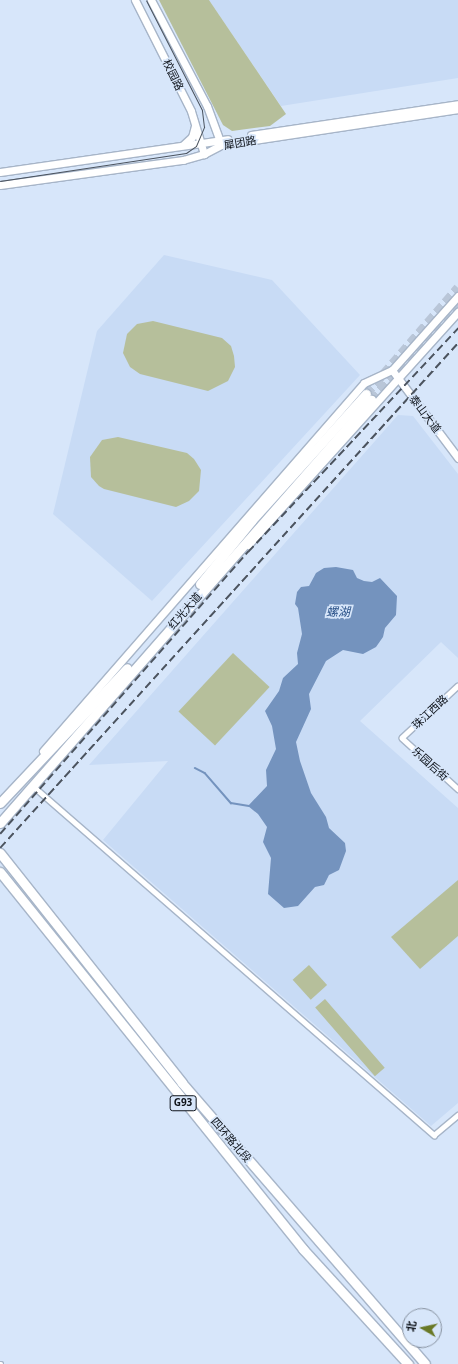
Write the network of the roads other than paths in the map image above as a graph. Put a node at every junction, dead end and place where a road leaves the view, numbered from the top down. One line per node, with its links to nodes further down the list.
1 (135, 0): 5 (main road, 校园路)
2 (151, 0): 6 (main road, 校园路)
3 (458, 104): 6 (main road, 犀团路)
4 (458, 110): 6 (main road, 犀团路)
5 (195, 124): 7 (main road, 校园路); 8 (main road)
6 (221, 142): 7 (main road, 犀团路); 9 (main road, 犀团路)
7 (201, 143): 8 (main road, 犀团路); 9 (main road, 校园路)
8 (182, 146): 10 (main road, 犀团路)
9 (204, 154): 11 (main road, 犀团路)
10 (0, 172)
11 (0, 185)
12 (458, 296): 14 (main road)
13 (458, 312): 15 (main road)
14 (392, 370): 15 (main road, 泰山大道); 17 (main road)
15 (399, 379): 16 (main road, 泰山大道); 18 (main road)
16 (458, 458)
17 (235, 531): 19 (highway); 22 (main road)
18 (214, 577): 19 (highway, 红光大道); 23 (highway, 红光大道)
19 (202, 582): 22 (highway, 红光大道)
20 (458, 686): 21 (street, 珠江西路)
21 (402, 738): 24 (street, 乐园后街)
22 (27, 773): 25 (highway, 红光大道)
23 (33, 786): 26 (highway, 红光大道); 29 (street)
24 (458, 789)
25 (0, 803)
26 (0, 823)
27 (0, 852): 31 (highway, 四环路北段 / G93)
28 (0, 872): 30 (highway, 四环路北段 / G93)
29 (458, 1115)
30 (408, 1364)
31 (425, 1364)

